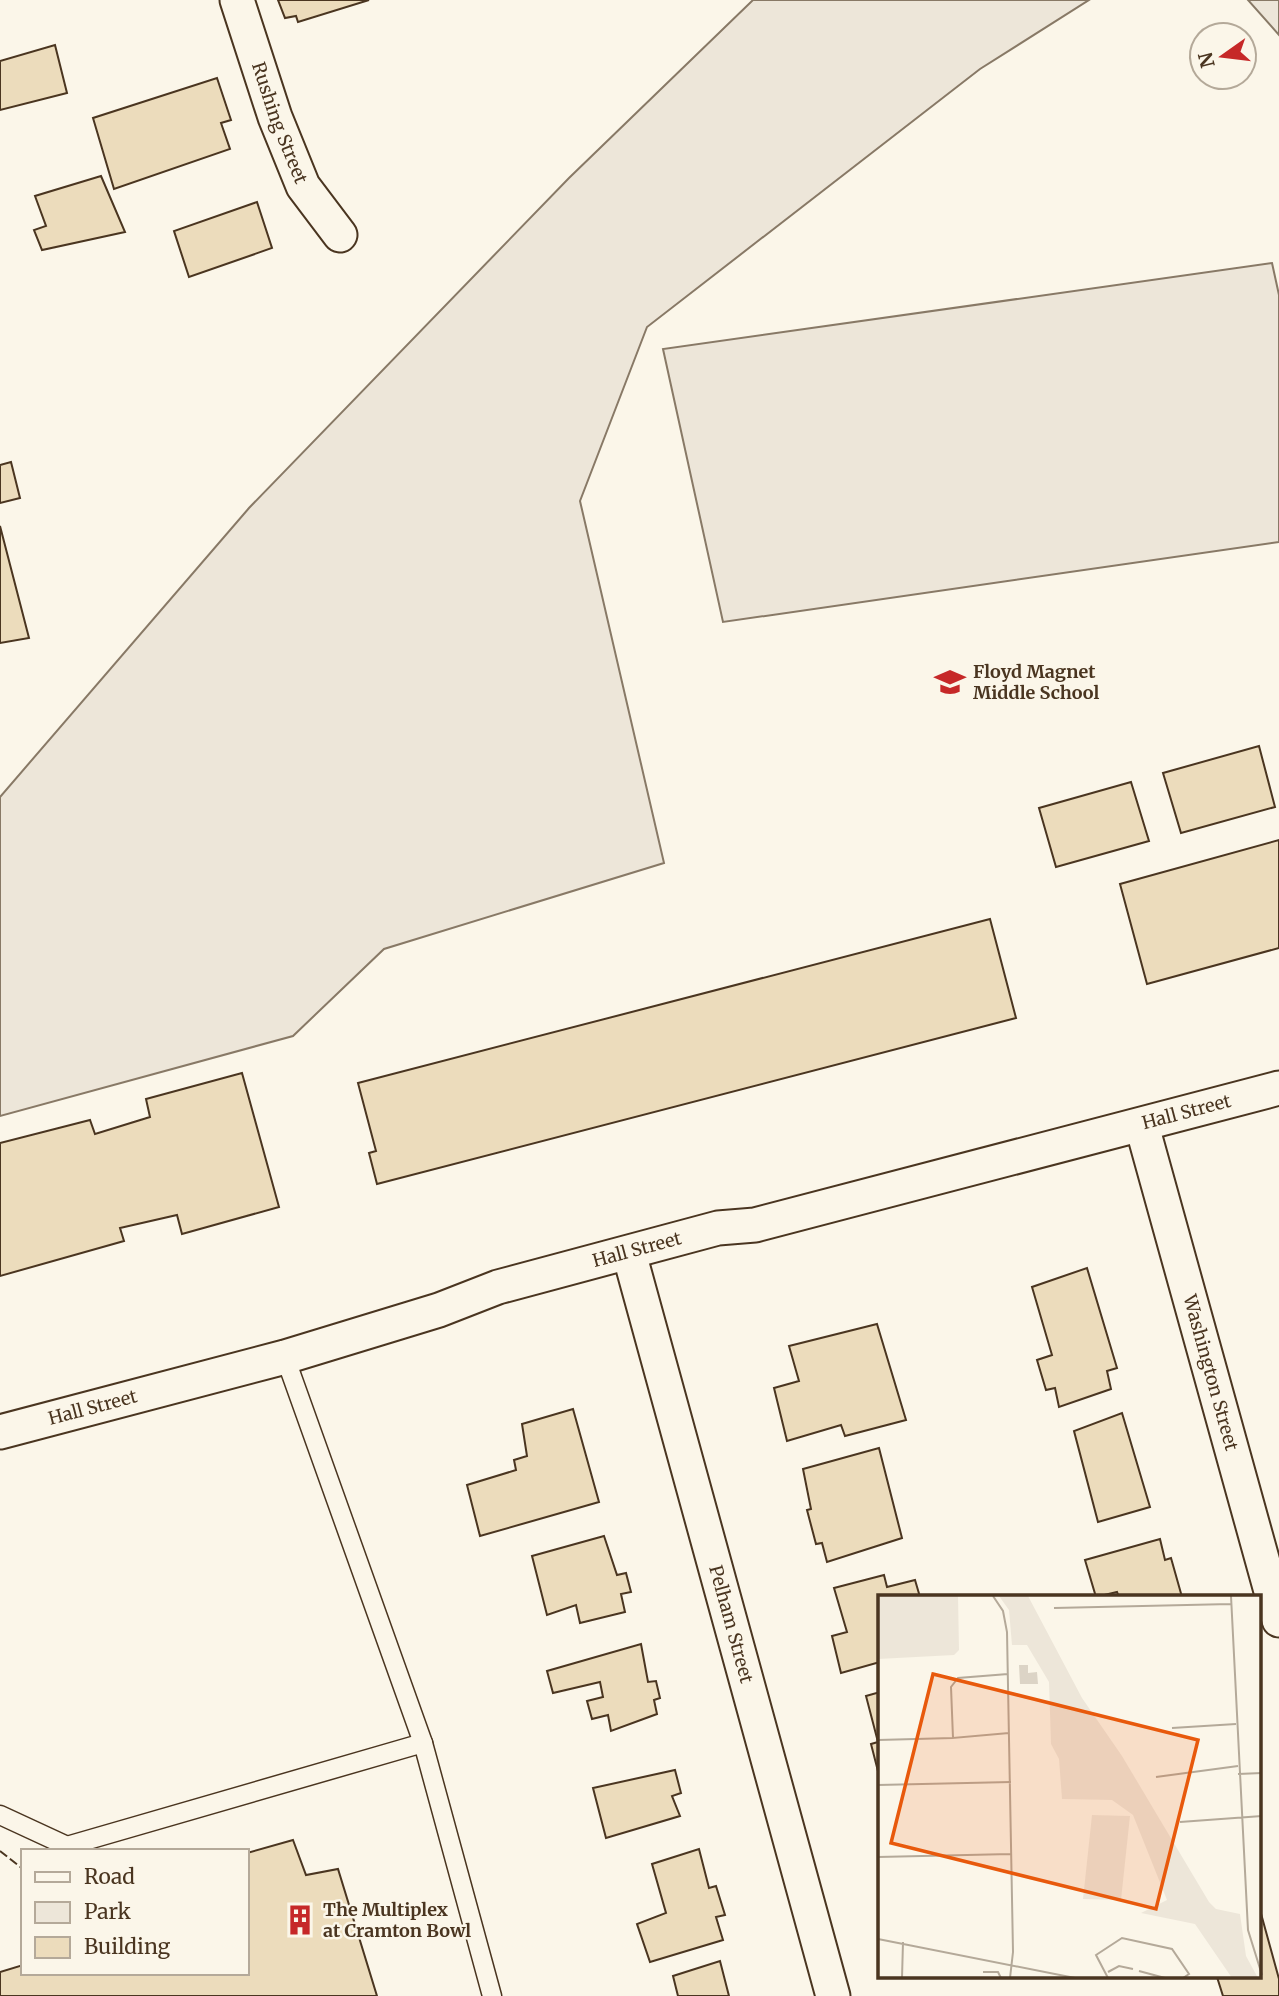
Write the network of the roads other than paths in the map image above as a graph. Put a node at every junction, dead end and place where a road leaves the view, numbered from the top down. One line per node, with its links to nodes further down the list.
1 (237, 0): 2 (street, Rushing Street)
2 (340, 235)
3 (1279, 1088): 4 (street, Hall Street)
4 (1142, 1126): 5 (street, Hall Street); 8 (street, Washington Street)
5 (629, 1253): 6 (street, Hall Street); 12 (street, Pelham Street)
6 (285, 1357): 7 (street, Hall Street); 9 (lane)
7 (0, 1432)
8 (1279, 1620)
9 (423, 1743): 10 (lane); 11 (lane)
10 (0, 1815)
11 (492, 1996)
12 (833, 1996)

